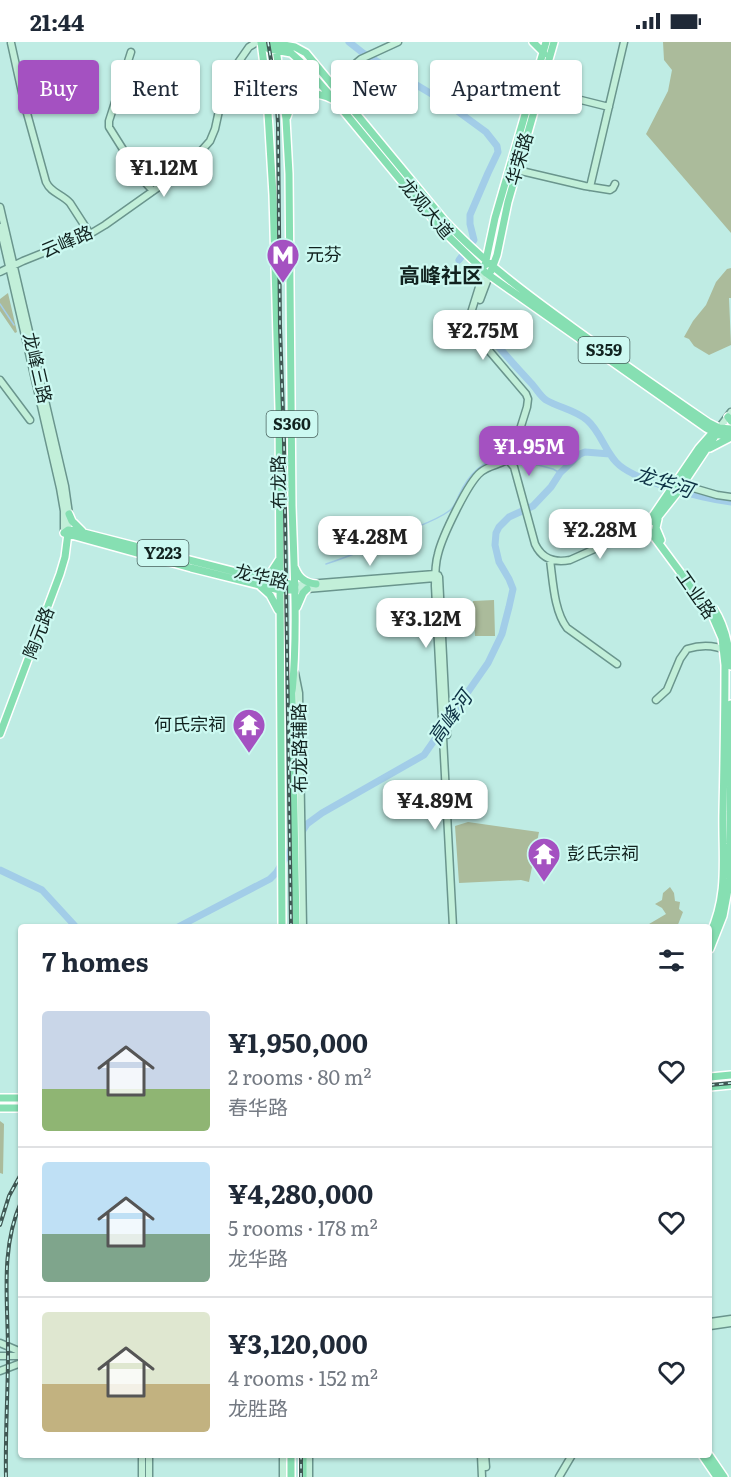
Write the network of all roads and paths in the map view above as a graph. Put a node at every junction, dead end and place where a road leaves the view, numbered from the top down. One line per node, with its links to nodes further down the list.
1 (260, 42): 12 (main road, 龙观大道 / S359); 30 (main road, 云峰路); 54 (main road, 布龙路 / S360)
2 (267, 42): 3 (main road)
3 (275, 42): 12 (main road, 布龙路 / S360); 14 (main road)
4 (296, 42): 14 (main road, 龙观大道)
5 (398, 42): 16 (main road)
6 (533, 42): 7 (main road); 15 (main road)
7 (541, 42)
8 (546, 42): 15 (main road, 华荣路)
9 (554, 42): 17 (main road, 华荣路)
10 (624, 42): 22 (main road)
11 (11, 43): 34 (main road)
12 (277, 51): 19 (main road, 龙观大道 / S359); 26 (main road, 布龙路 / S360)
13 (131, 52): 30 (main road)
14 (306, 53): 18 (main road, 龙观大道 / S359)
15 (544, 54): 32 (main road, 华荣路)
16 (360, 60)
17 (549, 60)
18 (331, 84)
19 (331, 96)
20 (331, 100): 26 (main road)
21 (582, 100): 22 (main road)
22 (609, 107): 29 (main road)
23 (346, 114): 36 (main road, 龙观大道 / S359)
24 (356, 114): 36 (main road, 龙观大道 / S359)
25 (534, 114): 27 (main road, 华荣路)
26 (286, 119): 56 (main road, 布龙路 / S360)
27 (517, 170): 29 (main road); 32 (main road, 华荣路)
28 (615, 184): 29 (main road)
29 (590, 187)
30 (153, 191): 34 (main road, 云峰路)
31 (1, 212): 38 (main road, 龙峰三路)
32 (499, 219): 35 (main road, 华荣路); 39 (main road, 华荣路)
33 (0, 227): 38 (main road, 龙峰三路)
34 (90, 234): 38 (main road, 云峰路)
35 (491, 240): 36 (main road); 37 (main road, 华荣路)
36 (469, 247): 37 (main road, 龙观大道 / S359); 41 (main road, 龙观大道 / S359)
37 (486, 261): 39 (main road, 龙观大道 / S359); 41 (main road, 华荣路)
38 (12, 266): 40 (main road, 云峰路); 55 (main road, 龙峰三路); 60 (main road, 龙峰三路)
39 (493, 267): 41 (main road, 华荣路); 47 (main road, 龙观大道 / S359)
40 (0, 272)
41 (487, 274): 44 (main road, 龙观大道 / S359); 50 (main road)
42 (0, 380): 45 (main road)
43 (730, 416): 47 (main road)
44 (693, 419): 47 (main road, 龙观大道 / S359); 49 (main road)
45 (30, 420)
46 (731, 429): 47 (main road, 龙观大道 / S359)
47 (716, 431): 48 (main road, 龙观大道 / S359); 49 (main road)
48 (731, 436): 49 (main road)
49 (702, 450): 51 (main road)
50 (512, 459): 65 (main road); 67 (main road)
51 (680, 485): 52 (main road); 53 (main road)
52 (674, 492): 57 (main road); 59 (main road)
53 (731, 497)
54 (280, 513): 58 (main road); 64 (main road, 布龙路 / S360)
55 (69, 514): 60 (main road, 龙峰三路); 61 (main road)
56 (293, 514): 58 (main road); 66 (main road, 布龙路 / S360)
57 (661, 514): 59 (main road); 62 (main road)
58 (286, 521): 71 (main road)
59 (648, 526): 62 (main road, 工业路); 65 (main road); 75 (main road, 工业路)
60 (67, 533): 61 (main road, 龙华路 / Y223); 63 (main road, 陶元路); 81 (main road, 陶元路)
61 (88, 537): 63 (main road); 68 (main road, 龙华路 / Y223)
62 (661, 540): 75 (main road, 工业路)
63 (65, 557): 82 (main road, 陶元路)
64 (279, 558): 68 (main road); 70 (main road, 布龙路 / S360)
65 (550, 560): 76 (main road)
66 (294, 566): 69 (main road); 71 (main road, 布龙路 / S360)
67 (436, 576): 69 (main road, 龙华路); 72 (main road, 龙华路); 89 (main road)
68 (256, 580): 70 (main road, 龙华路 / Y223); 74 (main road)
69 (316, 584): 71 (main road, 龙华路)
70 (280, 586): 71 (main road, 龙华路 / Y223); 74 (main road, 布龙路 / S360)
71 (294, 587): 72 (main road, 龙华路); 73 (main road, 布龙路 / S360)
72 (307, 589): 73 (main road)
73 (295, 612): 78 (main road, 布龙路 / S360)
74 (280, 615): 86 (main road, 布龙路 / S360)
75 (728, 651): 77 (main road, 工业路); 79 (main road); 90 (main road, 工业路)
76 (617, 664)
77 (731, 666)
78 (294, 670): 84 (main road, 布龙路 / S360); 84 (main road, 布龙路辅路)
79 (657, 700)
80 (731, 704): 83 (main road)
81 (0, 722)
82 (0, 734)
83 (731, 753): 85 (main road)
84 (298, 839): 87 (main road, S360); 88 (main road)
85 (730, 849): 91 (main road)
86 (282, 924)
87 (296, 924)
88 (303, 924)
89 (455, 924)
90 (712, 929)
91 (712, 944)
92 (731, 1075): 93 (main road)
93 (712, 1077)
94 (731, 1085): 95 (main road)
95 (712, 1087)
96 (0, 1098): 97 (main road)
97 (18, 1098)
98 (18, 1108): 99 (main road)
99 (0, 1110)
100 (731, 1321): 101 (main road); 102 (main road)
101 (712, 1322)
102 (712, 1326)
103 (0, 1343): 104 (main road)
104 (18, 1356)
105 (0, 1358): 106 (main road)
106 (18, 1358)
107 (18, 1360): 108 (main road)
108 (0, 1371)
109 (142, 1458): 119 (main road)
110 (149, 1458): 120 (main road)
111 (283, 1458): 121 (main road)
112 (291, 1458): 122 (main road)
113 (303, 1458): 123 (main road)
114 (309, 1458): 124 (main road)
115 (483, 1458): 125 (main road)
116 (570, 1458): 126 (main road)
117 (704, 1458): 127 (main road)
118 (711, 1458): 128 (main road)
119 (142, 1477)
120 (149, 1477)
121 (283, 1477)
122 (291, 1477)
123 (303, 1477)
124 (309, 1477)
125 (484, 1477)
126 (559, 1477)
127 (717, 1477)
128 (724, 1477)

